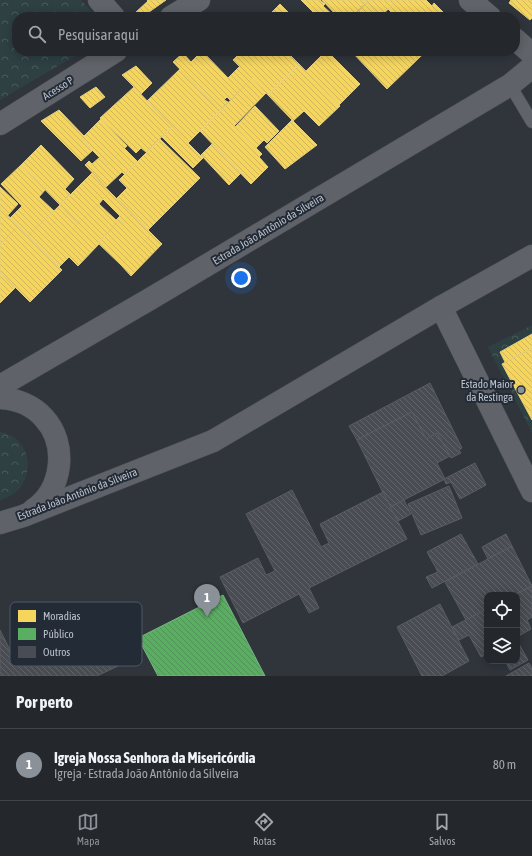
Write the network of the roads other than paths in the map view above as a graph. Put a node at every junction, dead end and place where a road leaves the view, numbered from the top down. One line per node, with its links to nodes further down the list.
1 (99, 0): 4 (street)
2 (199, 0): 5 (street)
3 (470, 0): 6 (street)
4 (110, 12)
5 (179, 12)
6 (484, 12)
7 (520, 43): 8 (street)
8 (532, 54)
9 (108, 56): 13 (street, Acesso P)
10 (532, 67): 11 (main road, Estrada João Antônio da Silveira)
11 (510, 85): 12 (lane); 16 (main road, Estrada João Antônio da Silveira)
12 (532, 122)
13 (0, 124)
14 (532, 256): 15 (main road, Estrada João Antônio da Silveira)
15 (441, 307): 18 (street); 19 (main road, Estrada João Antônio da Silveira)
16 (0, 386)
17 (0, 398): 19 (main road)
18 (532, 491)
19 (23, 516): 20 (main road, Estrada João Antônio da Silveira)
20 (0, 523)

